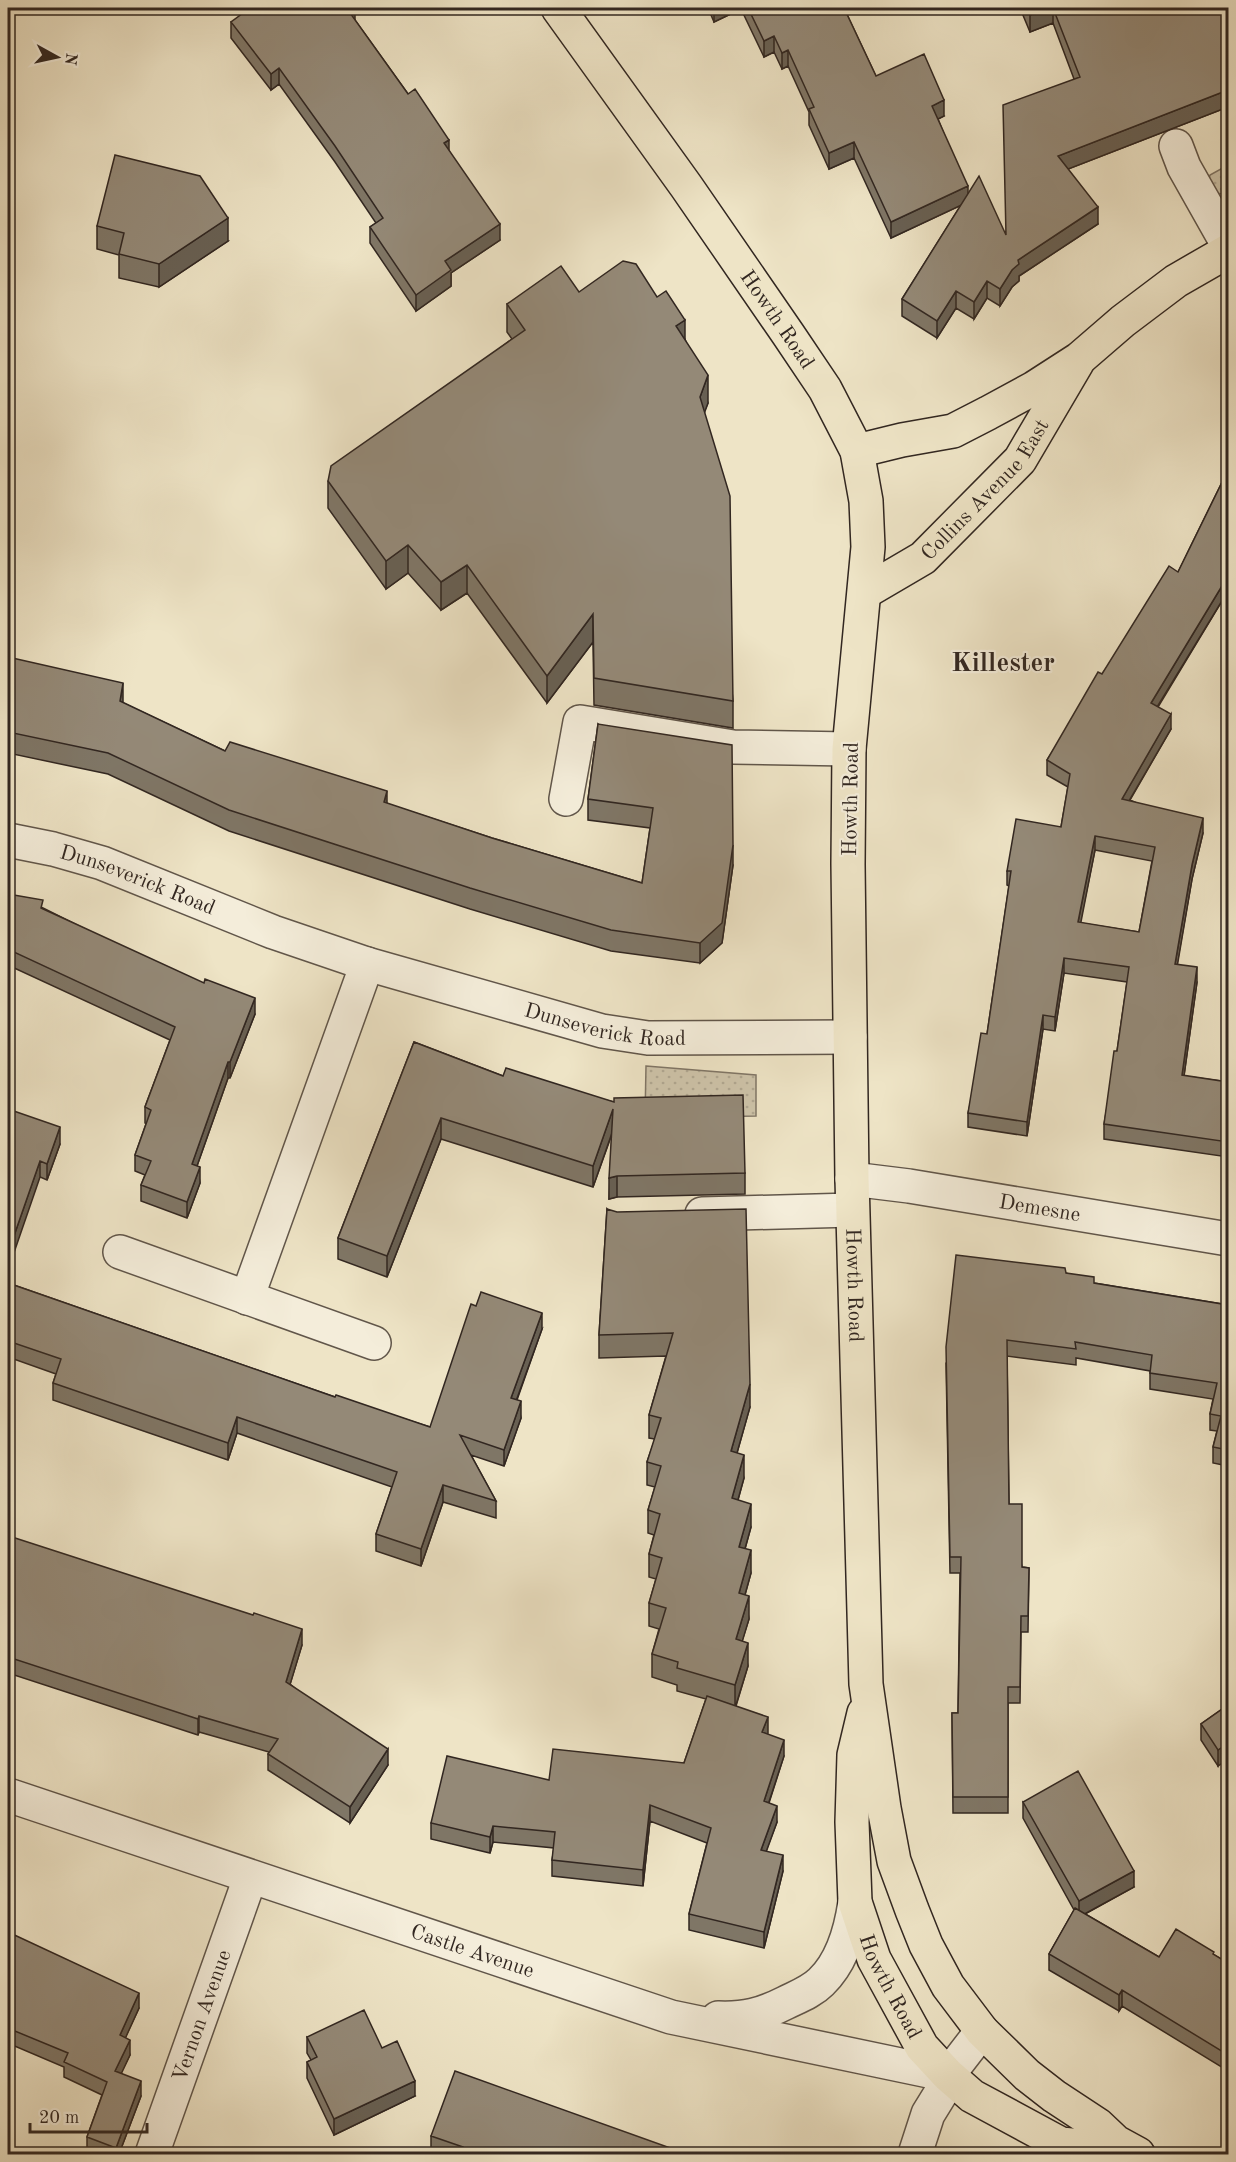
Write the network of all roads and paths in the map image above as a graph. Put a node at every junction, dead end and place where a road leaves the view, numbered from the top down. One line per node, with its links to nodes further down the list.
1 (558, 8): 6 (main road, Howth Road)
2 (1176, 146): 3 (street)
3 (1228, 245)
4 (1228, 251): 5 (main road, Collins Avenue East)
5 (1079, 359): 6 (main road, Collins Avenue East); 7 (main road, Collins Avenue East)
6 (857, 451): 7 (main road, Howth Road)
7 (865, 592): 8 (main road, Howth Road)
8 (849, 749): 9 (street); 12 (main road, Howth Road)
9 (566, 799)
10 (8, 840): 11 (street, Dunseverick Road)
11 (367, 964): 12 (street, Dunseverick Road); 17 (street)
12 (850, 1037): 13 (main road, Howth Road)
13 (852, 1195): 14 (street, Demesne); 15 (street, Demesne); 19 (main road, Howth Road)
14 (675, 1215)
15 (1228, 1239)
16 (120, 1252): 17 (street)
17 (247, 1298): 18 (street)
18 (374, 1343)
19 (866, 1684): 22 (main road, Howth Road); 24 (main road, Howth Road)
20 (8, 1795): 21 (street, Castle Avenue)
21 (250, 1878): 23 (street, Castle Avenue); 27 (street, Vernon Avenue)
22 (855, 1902): 23 (street); 25 (main road, Howth Road)
23 (671, 2017): 25 (street, Castle Avenue)
24 (982, 2031): 25 (street); 26 (main road, Howth Road)
25 (948, 2075): 26 (main road, Howth Road); 28 (street)
26 (1134, 2153)
27 (152, 2154)
28 (915, 2154)

